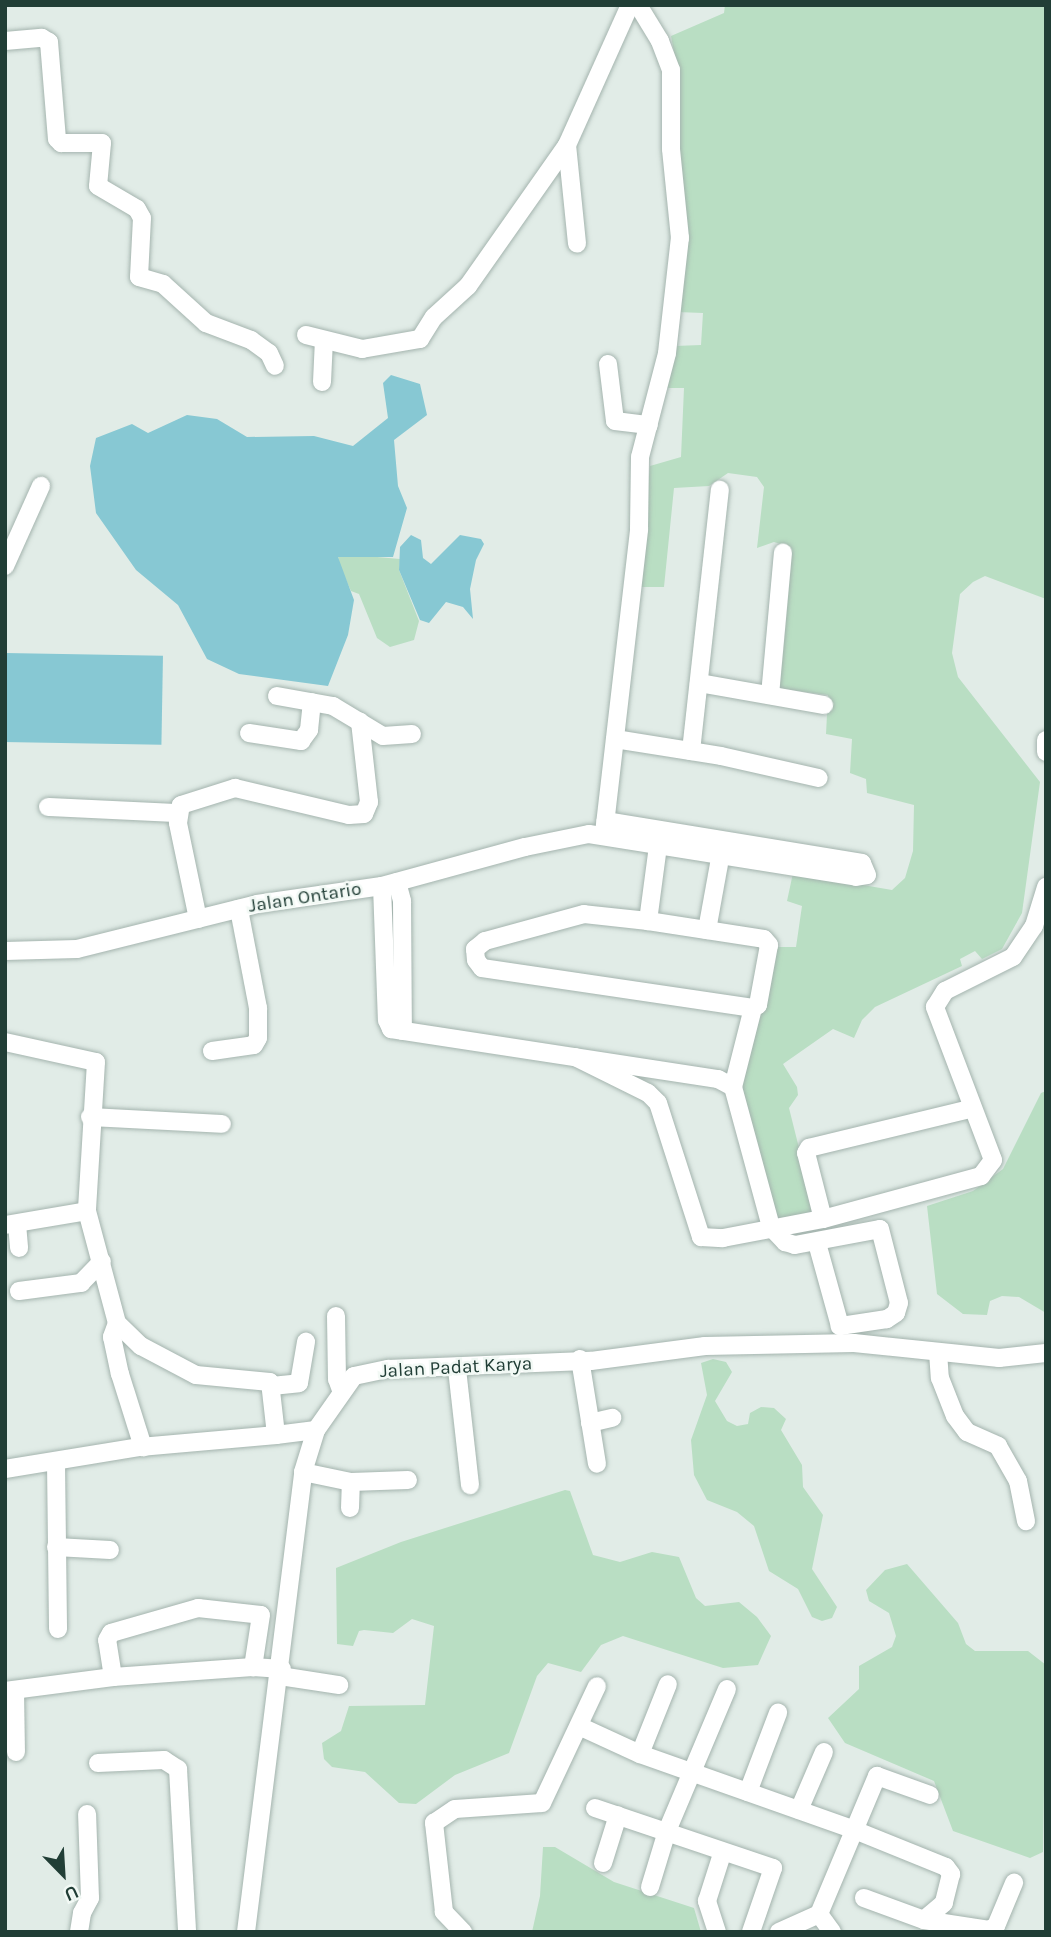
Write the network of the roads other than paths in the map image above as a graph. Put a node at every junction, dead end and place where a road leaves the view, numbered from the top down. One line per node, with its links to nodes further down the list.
1 (630, 5): 4 (street)
2 (638, 5): 11 (street)
3 (5, 41): 9 (street)
4 (567, 145): 5 (street); 7 (street)
5 (577, 243)
6 (306, 335): 7 (street)
7 (324, 340): 10 (street)
8 (608, 364): 11 (street)
9 (275, 366)
10 (322, 382)
11 (649, 425): 24 (street)
12 (41, 486): 15 (street)
13 (720, 490): 16 (street)
14 (783, 553): 17 (street)
15 (5, 566)
16 (699, 683): 17 (street); 26 (street)
17 (770, 695): 20 (street)
18 (277, 696): 19 (street)
19 (312, 702): 21 (street); 22 (street)
20 (824, 705)
21 (360, 722): 23 (street); 30 (street)
22 (249, 733)
23 (412, 734)
24 (615, 739): 26 (street); 31 (street)
25 (1046, 740): 27 (street)
26 (691, 751): 28 (street)
27 (1046, 752)
28 (819, 778)
29 (48, 807): 30 (street)
30 (177, 813): 37 (street)
31 (604, 828): 32 (street); 33 (street); 34 (street, Jalan Ontario)
32 (658, 846): 33 (street); 38 (street)
33 (721, 846): 33 (street); 39 (street)
34 (389, 884): 36 (street, Jalan Ontario); 44 (street)
35 (1046, 887): 46 (street)
36 (239, 909): 37 (street, Jalan Ontario); 43 (street)
37 (198, 919): 40 (street, Jalan Ontario)
38 (648, 921): 39 (street); 41 (street)
39 (707, 930): 41 (street)
40 (5, 951)
41 (753, 1008): 45 (street)
42 (5, 1042): 47 (street)
43 (212, 1051)
44 (575, 1057): 45 (street); 52 (street)
45 (733, 1087): 52 (street)
46 (970, 1110): 50 (street); 50 (street)
47 (90, 1117): 48 (street); 49 (street)
48 (222, 1124)
49 (87, 1211): 51 (street); 55 (street)
50 (822, 1219): 52 (street)
51 (11, 1225): 54 (street)
52 (771, 1227): 53 (street)
53 (817, 1243): 53 (street)
54 (19, 1248)
55 (102, 1261): 56 (street); 58 (street)
56 (19, 1291)
57 (337, 1315): 65 (street)
58 (117, 1323): 64 (street); 70 (street)
59 (306, 1342): 64 (street)
60 (938, 1352): 61 (street, Jalan Padat Karya); 62 (street, Jalan Padat Karya); 79 (street)
61 (1046, 1353)
62 (580, 1359): 63 (street, Jalan Padat Karya); 67 (street)
63 (457, 1368): 65 (street, Jalan Padat Karya); 77 (street)
64 (272, 1386): 69 (street)
65 (341, 1390): 68 (street, Jalan Padat Karya)
66 (612, 1418): 67 (street)
67 (590, 1423): 72 (street)
68 (316, 1430): 69 (street); 74 (street, Jalan Padat Karya)
69 (276, 1435): 70 (street)
70 (143, 1447): 71 (street)
71 (56, 1462): 73 (street); 80 (street)
72 (597, 1464)
73 (5, 1469)
74 (303, 1472): 76 (street); 83 (street, Jalan Padat Karya)
75 (408, 1480): 76 (street)
76 (351, 1482): 78 (street)
77 (470, 1485)
78 (350, 1508)
79 (1026, 1521)
80 (56, 1547): 81 (street); 84 (street)
81 (110, 1550)
82 (261, 1615): 83 (street); 85 (street); 87 (street)
83 (285, 1616): 86 (street, Jalan Padat Karya)
84 (58, 1629)
85 (253, 1667): 86 (street); 87 (street)
86 (281, 1672): 89 (street); 117 (street, Jalan Padat Karya)
87 (113, 1677): 92 (street)
88 (668, 1684): 97 (street)
89 (339, 1685)
90 (597, 1686): 94 (street)
91 (727, 1689): 99 (street)
92 (10, 1691): 95 (street)
93 (778, 1713): 100 (street)
94 (579, 1726): 97 (street); 118 (street)
95 (16, 1752)
96 (824, 1752): 103 (street)
97 (640, 1754): 99 (street)
98 (98, 1763): 116 (street)
99 (690, 1770): 100 (street); 107 (street)
100 (748, 1792): 103 (street)
101 (930, 1795): 106 (street)
102 (595, 1808): 105 (street)
103 (799, 1810): 106 (street)
104 (87, 1815): 115 (street)
105 (618, 1815): 107 (street); 109 (street)
106 (852, 1829): 113 (street); 114 (street)
107 (667, 1831): 108 (street); 111 (street)
108 (723, 1851): 119 (street); 120 (street)
109 (603, 1863)
110 (1014, 1883): 114 (street)
111 (650, 1887)
112 (864, 1898): 114 (street)
113 (819, 1914): 121 (street); 122 (street)
114 (924, 1920)
115 (79, 1932)
116 (187, 1932)
117 (246, 1932)
118 (463, 1932)
119 (717, 1932)
120 (751, 1932)
121 (779, 1932)
122 (832, 1932)

